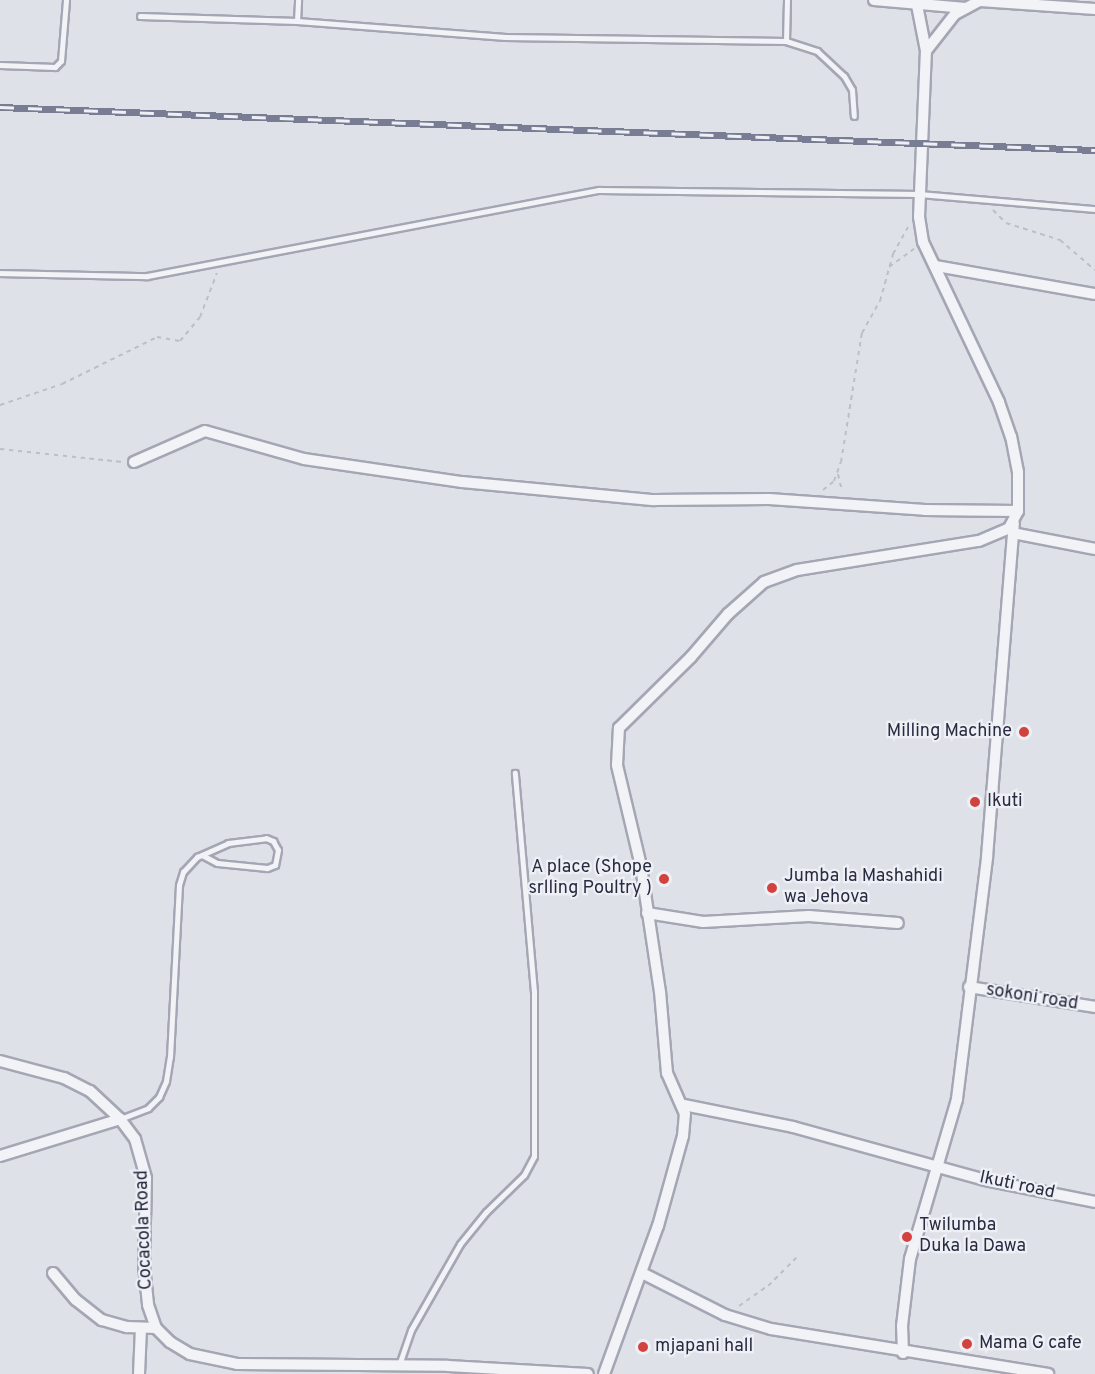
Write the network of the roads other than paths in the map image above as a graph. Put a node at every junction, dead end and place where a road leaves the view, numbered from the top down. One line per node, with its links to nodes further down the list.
1 (66, 0): 13 (lane)
2 (298, 0): 10 (lane)
3 (787, 0): 11 (lane)
4 (874, 0): 6 (street)
5 (980, 0): 7 (street); 8 (street)
6 (917, 5): 7 (street); 12 (street)
7 (966, 8): 12 (street)
8 (1095, 9)
9 (140, 16): 10 (lane)
10 (297, 21): 11 (lane)
11 (786, 41): 14 (lane)
12 (926, 51): 15 (street)
13 (0, 65)
14 (854, 116)
15 (919, 194): 16 (lane); 17 (street); 18 (lane)
16 (1095, 209)
17 (936, 266): 19 (street); 21 (street)
18 (0, 273)
19 (1095, 294)
20 (134, 462): 21 (street)
21 (1018, 511): 22 (street)
22 (1013, 528): 23 (street); 26 (street); 28 (street)
23 (1095, 549)
24 (515, 773): 41 (lane)
25 (202, 855): 25 (lane); 32 (lane)
26 (647, 913): 27 (street); 31 (street)
27 (898, 923)
28 (969, 987): 29 (street, sokoni road); 34 (street)
29 (1095, 1007)
30 (0, 1061): 32 (street, Cocacola Road)
31 (684, 1105): 34 (street, Ikuti road); 37 (street)
32 (120, 1119): 33 (street); 39 (street, Cocacola Road)
33 (0, 1156)
34 (939, 1168): 35 (street, Ikuti road); 40 (street)
35 (1095, 1202)
36 (53, 1273): 38 (street)
37 (642, 1273): 40 (street); 45 (street)
38 (141, 1328): 39 (street); 43 (street)
39 (156, 1328): 42 (street)
40 (903, 1353): 46 (street)
41 (399, 1366): 42 (street); 44 (street)
42 (294, 1370)
43 (139, 1374)
44 (588, 1374)
45 (604, 1374)
46 (1048, 1374)

